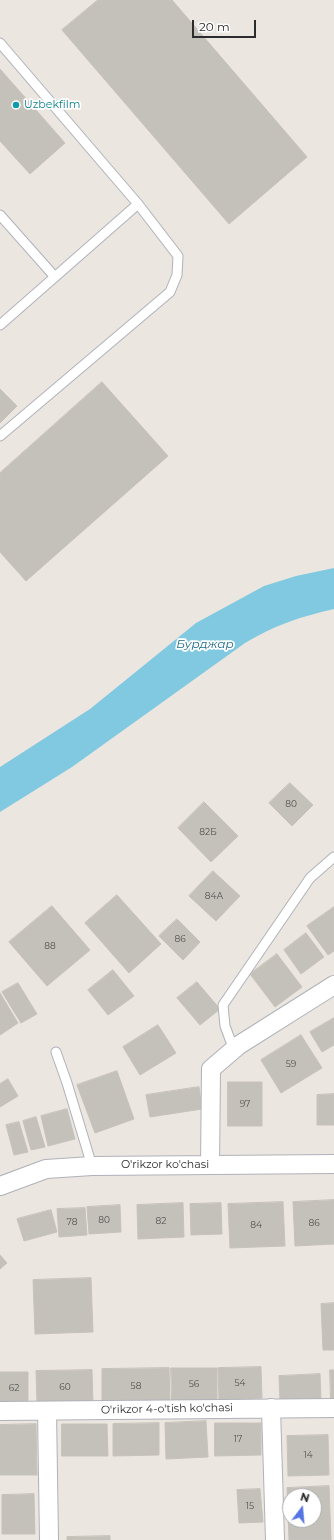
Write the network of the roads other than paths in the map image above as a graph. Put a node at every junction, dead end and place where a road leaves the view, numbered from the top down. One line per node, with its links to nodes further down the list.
1 (0, 43): 2 (lane)
2 (138, 204): 4 (lane); 6 (lane)
3 (0, 215): 4 (lane)
4 (55, 277): 5 (lane)
5 (0, 325)
6 (0, 436)
7 (334, 858): 9 (lane)
8 (334, 985): 9 (street)
9 (234, 1050): 12 (street)
10 (56, 1052): 13 (lane)
11 (334, 1164): 12 (street, O'rikzor ko'chasi)
12 (210, 1165): 13 (street, O'rikzor ko'chasi)
13 (92, 1166): 14 (street, O'rikzor ko'chasi)
14 (0, 1186)
15 (271, 1408): 16 (street, O'rikzor 4-o'tish ko'chasi); 18 (street, O'rikzor 4-o'tish ko'chasi); 20 (street)
16 (334, 1408)
17 (0, 1411): 18 (street, O'rikzor 4-o'tish ko'chasi)
18 (47, 1411): 19 (street)
19 (49, 1540)
20 (274, 1540)

